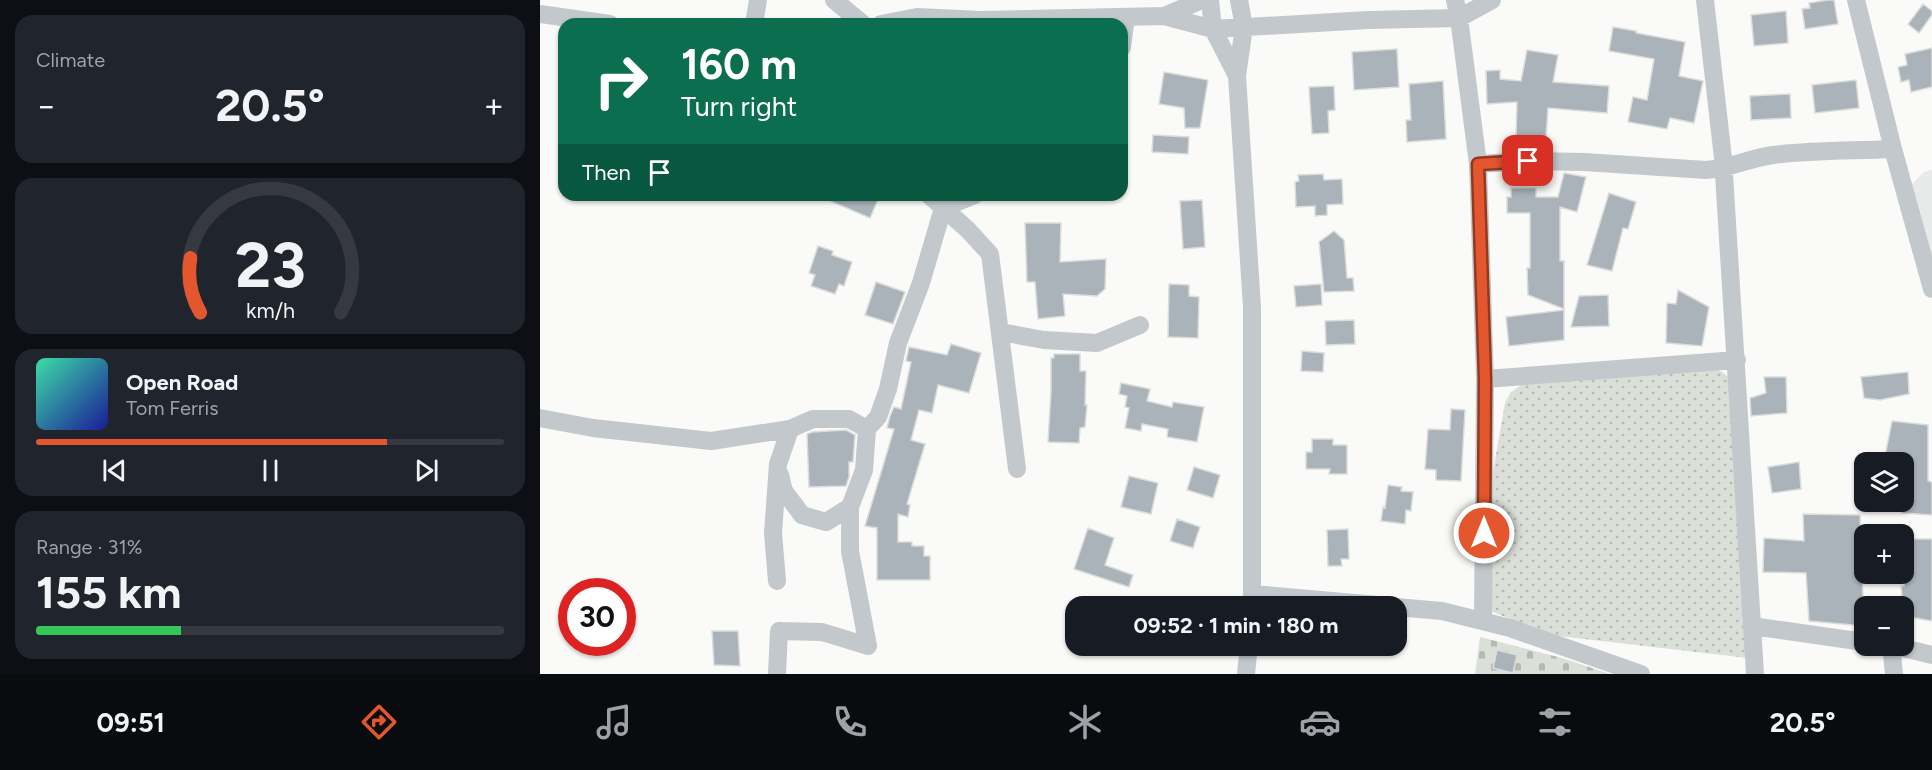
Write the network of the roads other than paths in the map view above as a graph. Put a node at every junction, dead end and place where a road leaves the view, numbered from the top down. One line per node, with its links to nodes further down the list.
1 (758, 0): 14 (street)
2 (834, 0): 15 (street)
3 (1202, 0): 11 (street)
4 (1210, 0): 20 (street)
5 (1239, 0): 19 (street)
6 (1492, 0): 9 (street)
7 (1705, 0): 24 (street)
8 (1856, 0): 22 (street)
9 (1457, 9): 19 (street); 23 (street)
10 (540, 14): 13 (street)
11 (1164, 16): 12 (street); 20 (street)
12 (1126, 17): 18 (street)
13 (568, 18)
14 (755, 18)
15 (856, 18)
16 (911, 18): 17 (street)
17 (938, 18)
18 (1078, 18)
19 (1244, 27): 20 (street); 21 (street)
20 (1213, 29): 21 (street)
21 (1237, 76): 40 (street)
22 (1893, 149): 24 (street); 28 (street)
23 (1478, 164): 24 (street); 32 (street)
24 (1723, 169): 31 (street)
25 (935, 201): 27 (street)
26 (960, 201): 27 (street)
27 (943, 208): 30 (street); 35 (street)
28 (1932, 289)
29 (1140, 326): 30 (street)
30 (1001, 332): 37 (street)
31 (1737, 360): 32 (street); 43 (street)
32 (1485, 379): 42 (street)
33 (540, 418): 34 (street)
34 (790, 429): 35 (street); 36 (street)
35 (867, 429): 38 (street)
36 (778, 465): 38 (street); 39 (street)
37 (1017, 469)
38 (850, 507): 51 (street)
39 (777, 581)
40 (1253, 596)
41 (1407, 608): 42 (street)
42 (1483, 621): 53 (street)
43 (1752, 626): 44 (street); 54 (street)
44 (1854, 641)
45 (1914, 651): 46 (street)
46 (1932, 655)
47 (1248, 656): 52 (street)
48 (1891, 656): 55 (street)
49 (1913, 656): 50 (street)
50 (1932, 665)
51 (777, 674)
52 (1246, 674)
53 (1641, 674)
54 (1755, 674)
55 (1894, 674)

